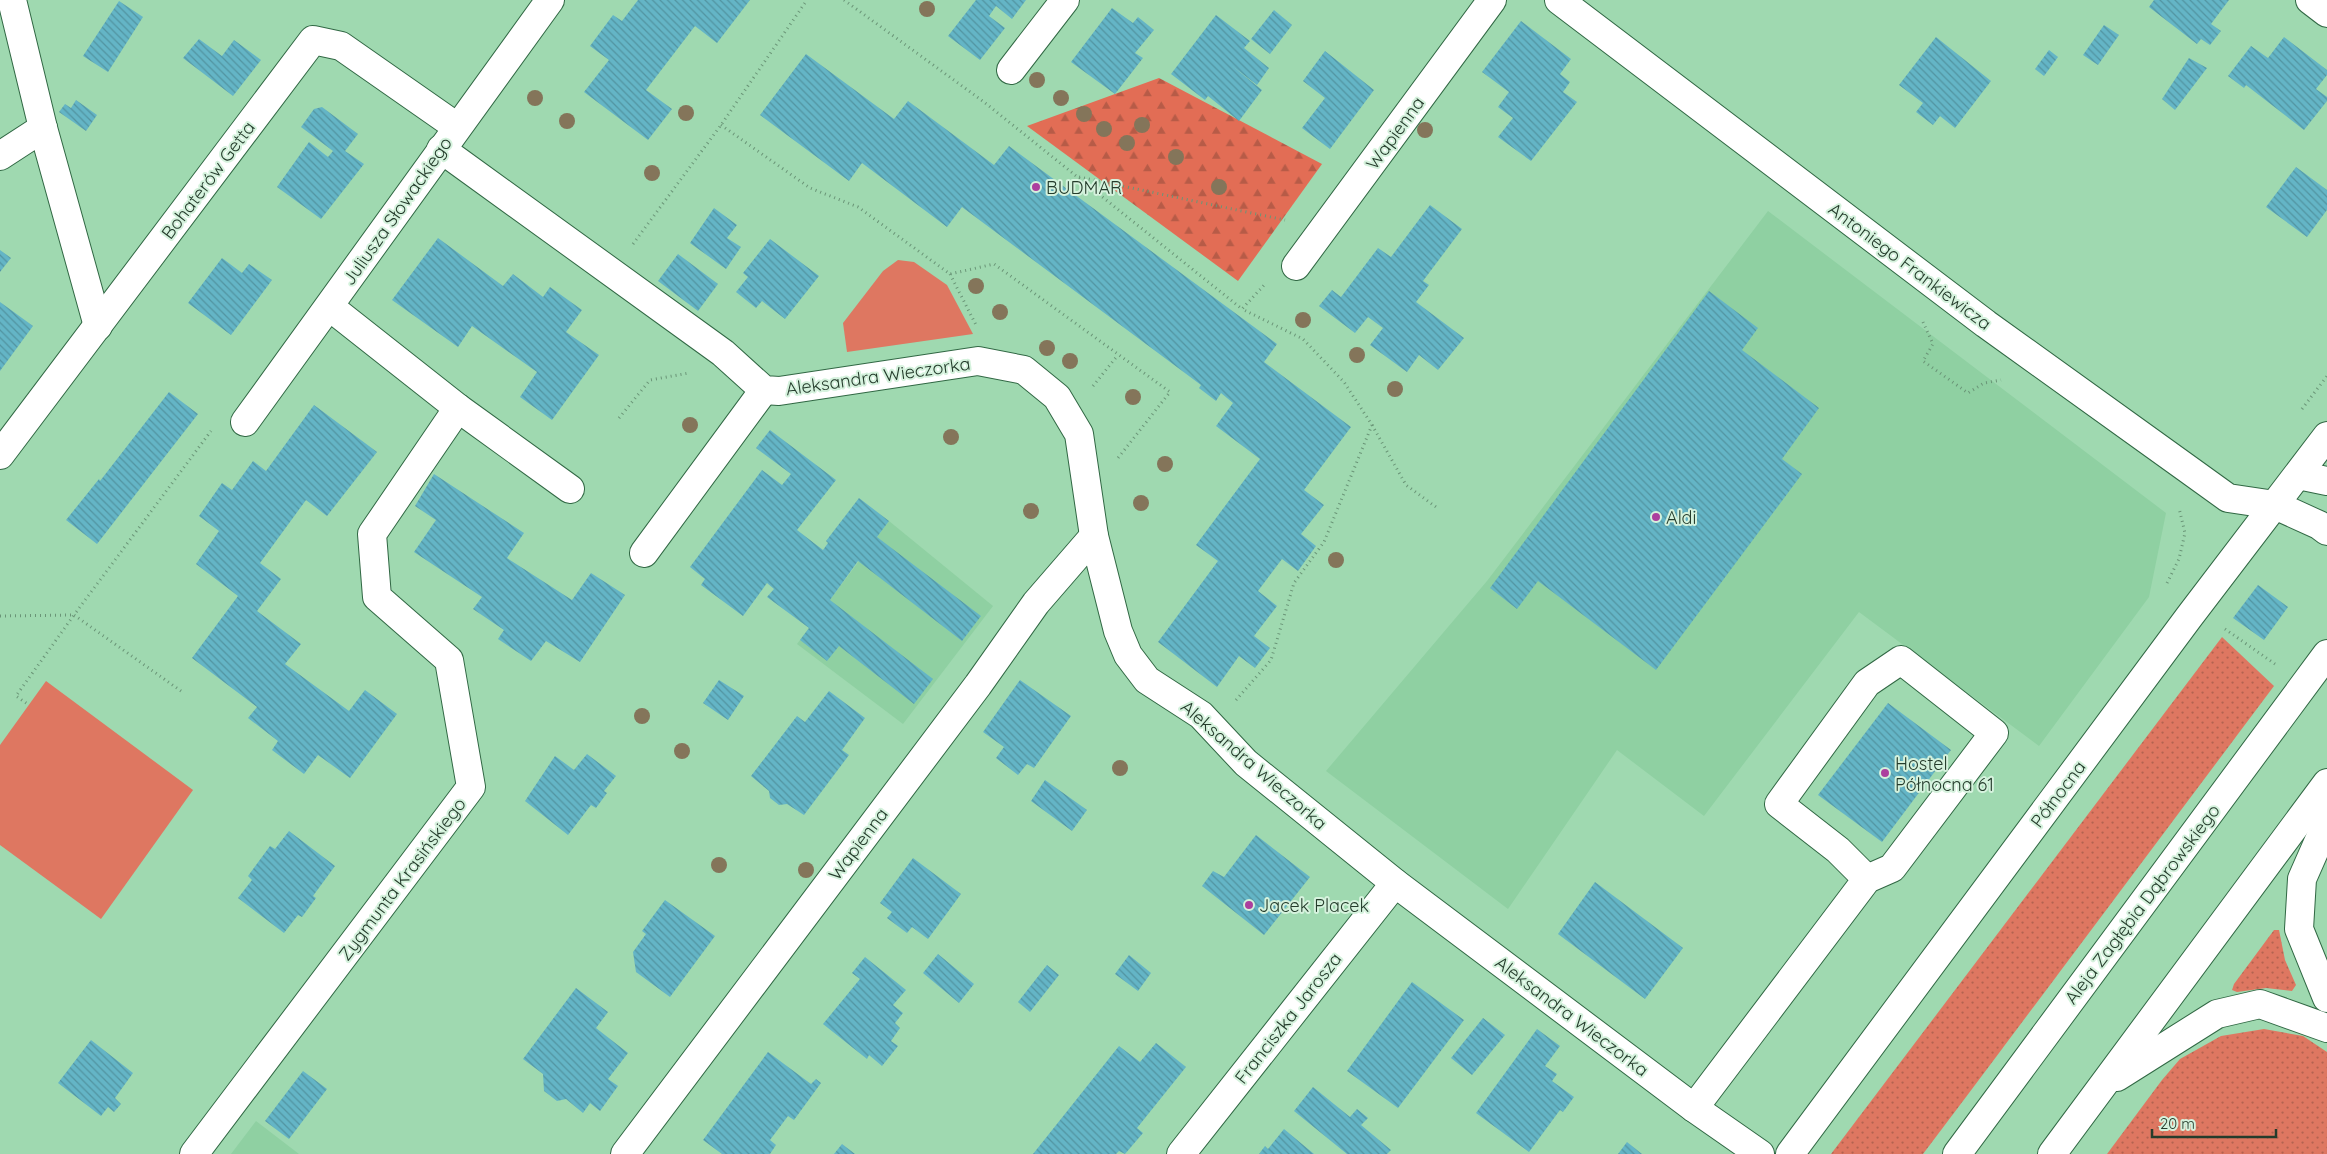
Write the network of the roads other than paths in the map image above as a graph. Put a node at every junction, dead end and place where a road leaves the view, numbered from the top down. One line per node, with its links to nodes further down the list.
1 (12, 0): 10 (street)
2 (550, 0): 9 (street, Juliusza Słowackiego)
3 (1065, 0): 8 (street)
4 (1492, 0): 13 (street, Wapienna)
5 (1559, 0): 24 (street, Antoniego Frankiewicza)
6 (2310, 0): 7 (street)
7 (2327, 13)
8 (1011, 70)
9 (457, 127): 11 (street, Juliusza Słowackiego); 15 (street, Bohaterów Getta)
10 (43, 128): 12 (street); 15 (street)
11 (441, 149): 14 (street, Juliusza Słowackiego); 16 (street, Aleksandra Wieczorka)
12 (0, 156)
13 (1296, 266)
14 (330, 307): 17 (street); 18 (street, Juliusza Słowackiego)
15 (98, 326): 20 (street, Bohaterów Getta)
16 (764, 390): 26 (street, Aleksandra Wieczorka); 27 (street)
17 (458, 408): 23 (street); 37 (street, Zygmunta Krasińskiego)
18 (245, 422)
19 (2327, 436): 21 (street, Północna)
20 (0, 455)
21 (2298, 475): 22 (street); 24 (street, Północna)
22 (2327, 481)
23 (570, 489)
24 (2275, 505): 25 (street, Antoniego Frankiewicza); 41 (street, Północna)
25 (2327, 531)
26 (1094, 536): 32 (street, Aleksandra Wieczorka); 38 (street, Wapienna)
27 (644, 553)
28 (2327, 654): 42 (street, Aleja Zagłębia Dąbrowskiego)
29 (2327, 783): 35 (street)
30 (2327, 814): 33 (street)
31 (1867, 879): 31 (street); 36 (street)
32 (1395, 883): 36 (street, Aleksandra Wieczorka); 39 (street, Franciszka Jarosza)
33 (2327, 998)
34 (2327, 1028): 35 (street)
35 (2103, 1085): 43 (street)
36 (1694, 1108): 40 (street, Aleksandra Wieczorka)
37 (194, 1154)
38 (625, 1154)
39 (1181, 1154)
40 (1760, 1154)
41 (1790, 1154)
42 (1957, 1154)
43 (2052, 1154)

